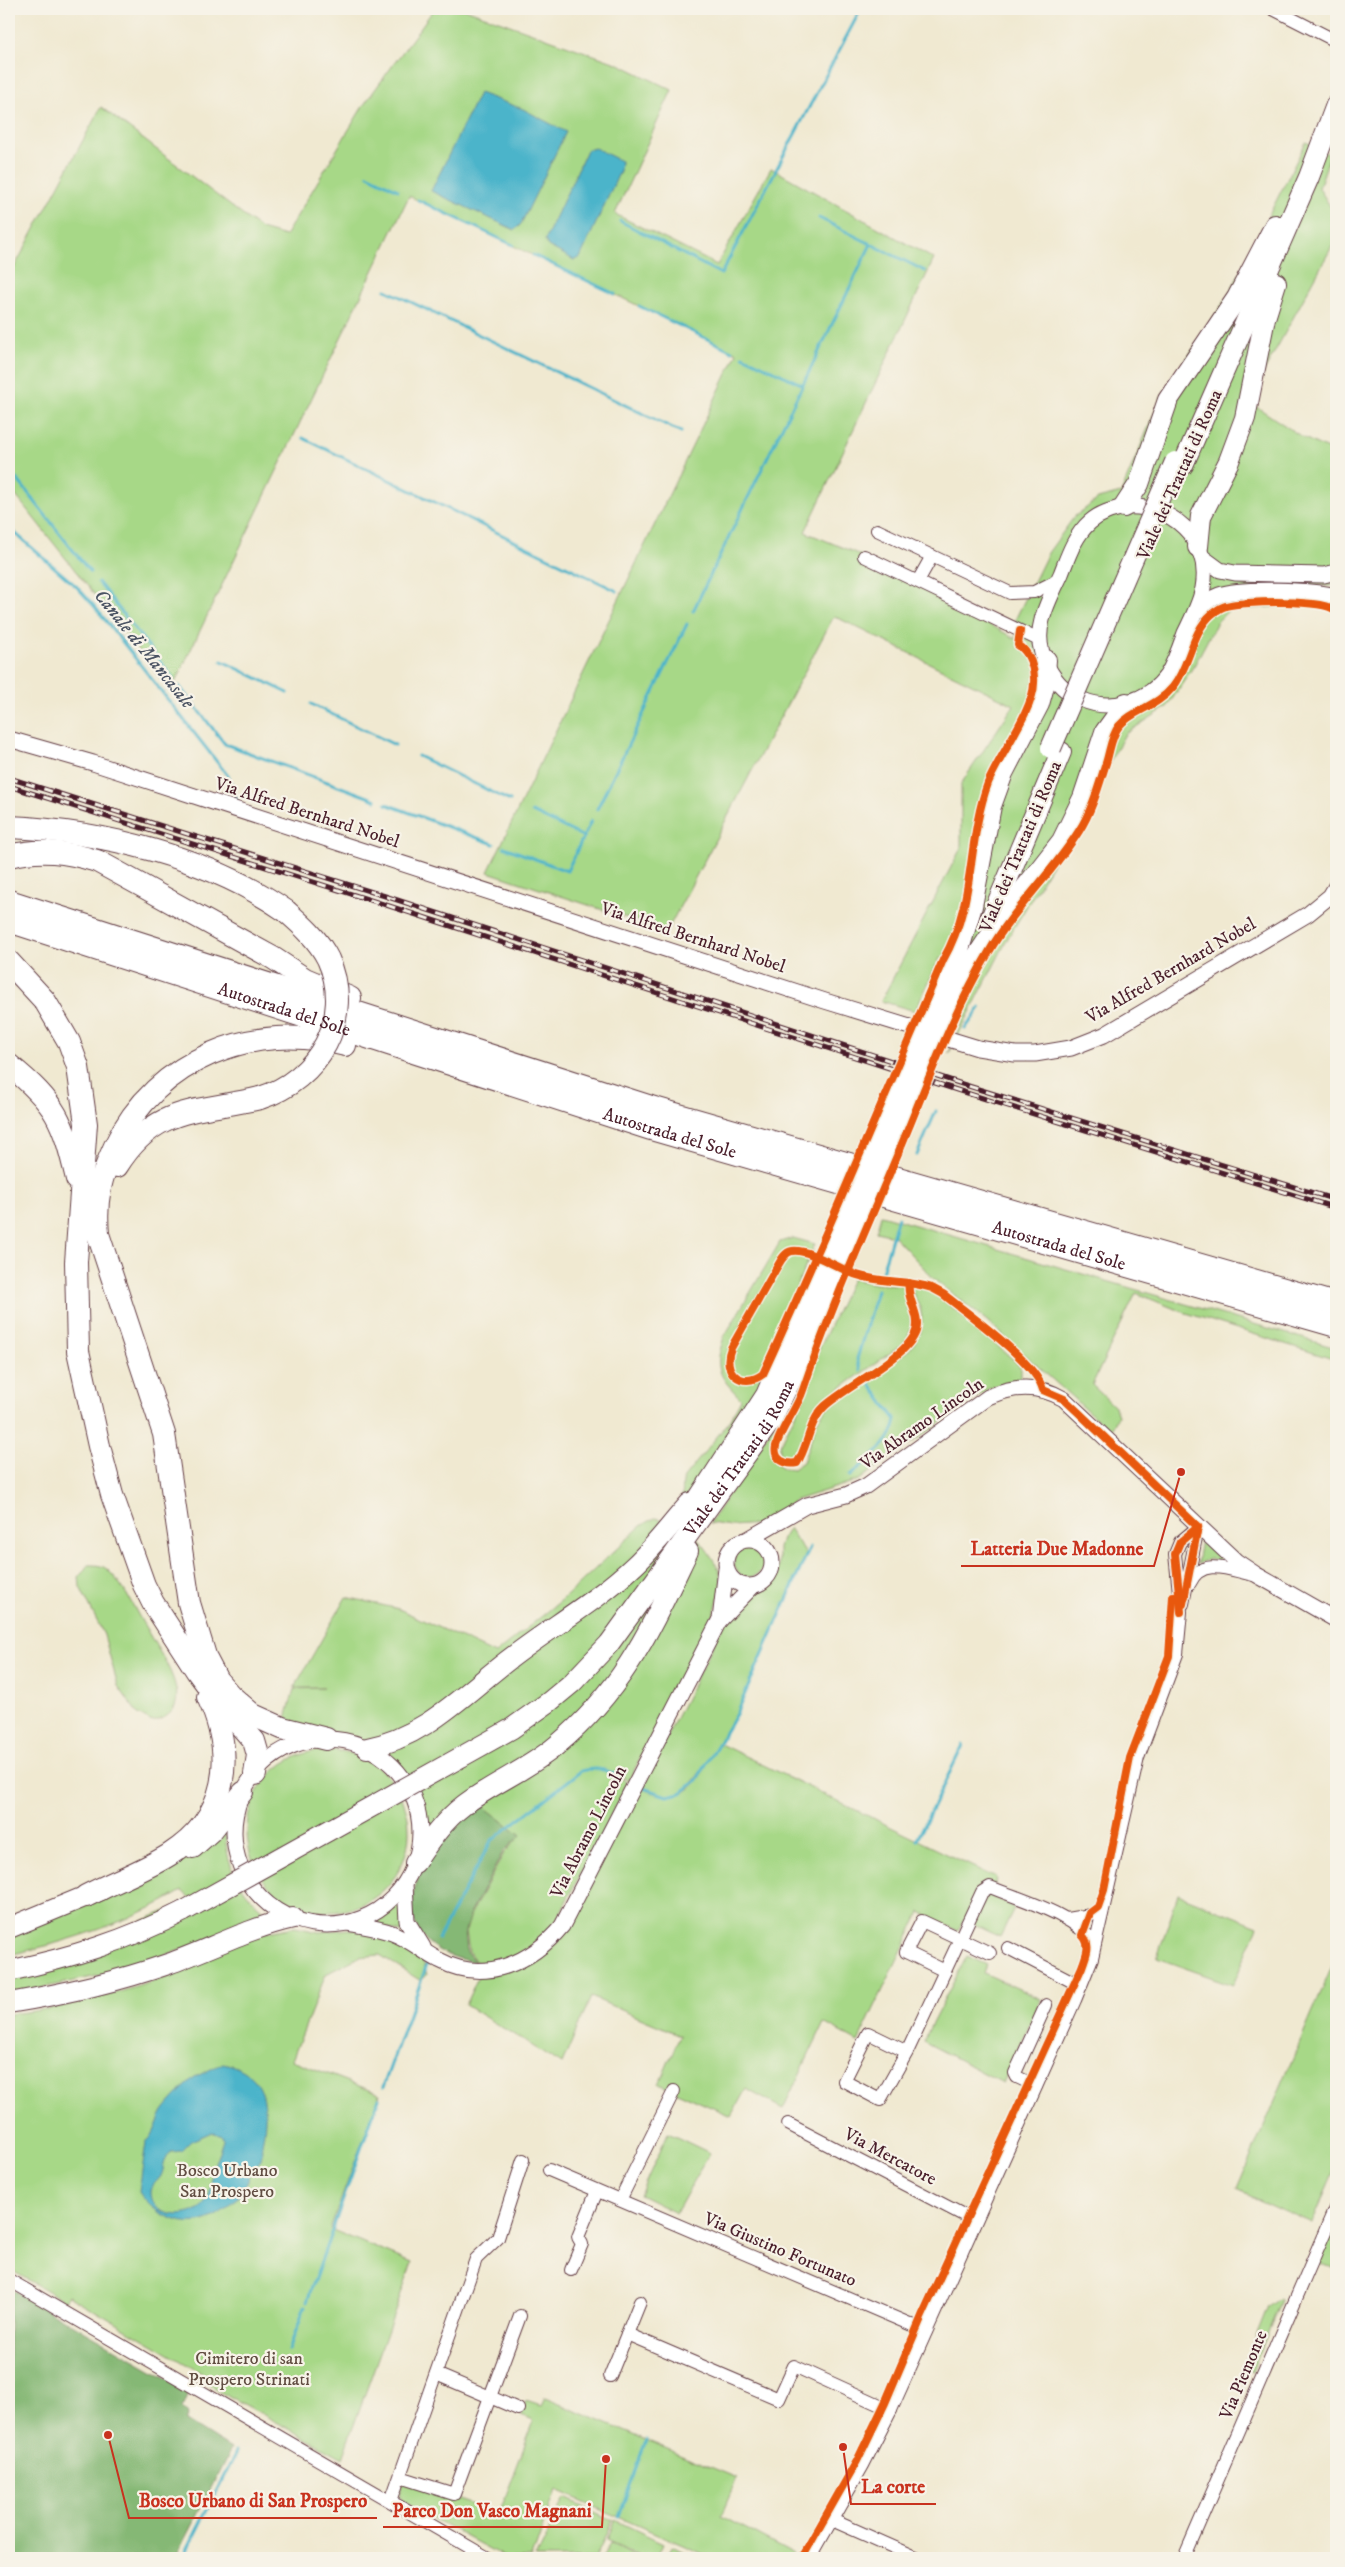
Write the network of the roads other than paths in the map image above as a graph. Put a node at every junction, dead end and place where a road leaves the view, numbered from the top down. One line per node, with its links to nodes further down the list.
1 (1273, 9): 2 (street)
2 (1336, 41)
3 (1333, 113): 4 (highway, Viale dei Trattati di Roma)
4 (1306, 176): 5 (highway); 7 (highway); 24 (highway, Viale dei Trattati di Roma)
5 (1124, 506): 7 (street); 11 (street)
6 (878, 530): 9 (street)
7 (1199, 552): 10 (street); 14 (street)
8 (864, 556): 12 (street)
9 (932, 556): 11 (street); 12 (street)
10 (1336, 572)
11 (1058, 580): 15 (street)
12 (918, 581): 15 (street)
13 (1336, 596): 14 (street)
14 (1194, 614): 16 (street)
15 (1043, 650): 16 (street); 24 (highway)
16 (1126, 703): 24 (highway)
17 (9, 739): 20 (street, Via Alfred Bernhard Nobel)
18 (9, 827): 29 (highway, bridge)
19 (9, 856): 25 (highway)
20 (1336, 886)
21 (9, 901): 25 (highway, Autostrada del Sole)
22 (9, 921): 27 (highway, Autostrada del Sole)
23 (9, 962): 28 (highway)
24 (963, 963): 30 (highway, Viale dei Trattati di Roma, bridge)
25 (496, 1059): 31 (highway, Autostrada del Sole)
26 (9, 1065): 28 (highway)
27 (473, 1073): 29 (highway); 32 (highway, Autostrada del Sole)
28 (80, 1192): 46 (highway)
29 (98, 1234): 47 (highway)
30 (819, 1294): 33 (highway, Viale dei Trattati di Roma); 34 (highway, Viale dei Trattati di Roma)
31 (1336, 1304)
32 (1336, 1326)
33 (722, 1490): 49 (highway, Viale dei Trattati di Roma); 51 (highway)
34 (702, 1491): 48 (highway); 49 (highway, Viale dei Trattati di Roma)
35 (784, 1520): 36 (street, Via Abramo Lincoln); 37 (street, Via Abramo Lincoln); 38 (street, Via Abramo Lincoln)
36 (1193, 1522): 40 (street, Via Abramo Lincoln); 42 (street); 43 (street)
37 (748, 1539): 38 (street); 39 (street, Via Abramo Lincoln)
38 (771, 1554): 41 (street, Via Abramo Lincoln)
39 (726, 1569): 41 (street); 45 (street, Via Abramo Lincoln)
40 (1257, 1575): 42 (street); 44 (street, Via Abramo Lincoln)
41 (752, 1586): 45 (street, Via Abramo Lincoln)
42 (1187, 1590): 43 (street)
43 (1181, 1612): 55 (street)
44 (1336, 1620)
45 (719, 1621): 64 (street, Via Abramo Lincoln)
46 (197, 1671): 50 (highway); 53 (highway)
47 (326, 1739): 48 (street); 50 (street)
48 (367, 1748): 51 (street)
49 (458, 1753): 54 (highway, Viale dei Trattati di Roma)
50 (249, 1783): 53 (highway); 56 (street)
51 (415, 1863): 52 (street)
52 (405, 1884): 58 (street); 64 (street)
53 (86, 1896): 59 (highway)
54 (181, 1907): 65 (highway, Viale dei Trattati di Roma); 67 (highway, Viale dei Trattati di Roma)
55 (1102, 1913): 57 (street); 61 (street)
56 (293, 1918): 58 (street); 69 (highway)
57 (1067, 1919): 60 (street); 61 (street)
58 (347, 1922): 64 (street, Via Abramo Lincoln)
59 (9, 1928)
60 (960, 1938): 63 (street); 66 (street); 66 (street)
61 (1095, 1944): 68 (street)
62 (1008, 1948): 68 (street)
63 (990, 1952)
64 (429, 1954)
65 (9, 1960)
66 (945, 1971): 71 (street)
67 (9, 1972)
68 (1082, 1986): 72 (street)
69 (9, 2003)
70 (1046, 2005): 72 (street)
71 (907, 2052): 71 (street)
72 (1036, 2086): 80 (street)
73 (674, 2091): 78 (street)
74 (788, 2124): 80 (street, Via Mercatore)
75 (523, 2160): 87 (street)
76 (549, 2170): 77 (street, Via Giustino Fortunato)
77 (597, 2191): 78 (street, Via Giustino Fortunato); 81 (street)
78 (620, 2200): 85 (street, Via Giustino Fortunato)
79 (1336, 2206): 98 (street, Via Piemonte)
80 (976, 2221): 85 (street)
81 (571, 2270)
82 (9, 2280): 93 (street)
83 (640, 2302): 86 (street)
84 (520, 2316): 89 (street)
85 (926, 2331): 91 (street)
86 (627, 2334): 88 (street); 91 (street)
87 (436, 2374): 89 (street); 92 (street)
88 (610, 2376)
89 (490, 2398): 90 (street); 92 (street)
90 (518, 2410)
91 (891, 2410): 94 (street)
92 (400, 2477): 93 (street)
93 (391, 2501): 95 (street)
94 (832, 2520): 96 (street); 97 (street)
95 (488, 2558)
96 (810, 2558)
97 (918, 2558)
98 (1184, 2558)

